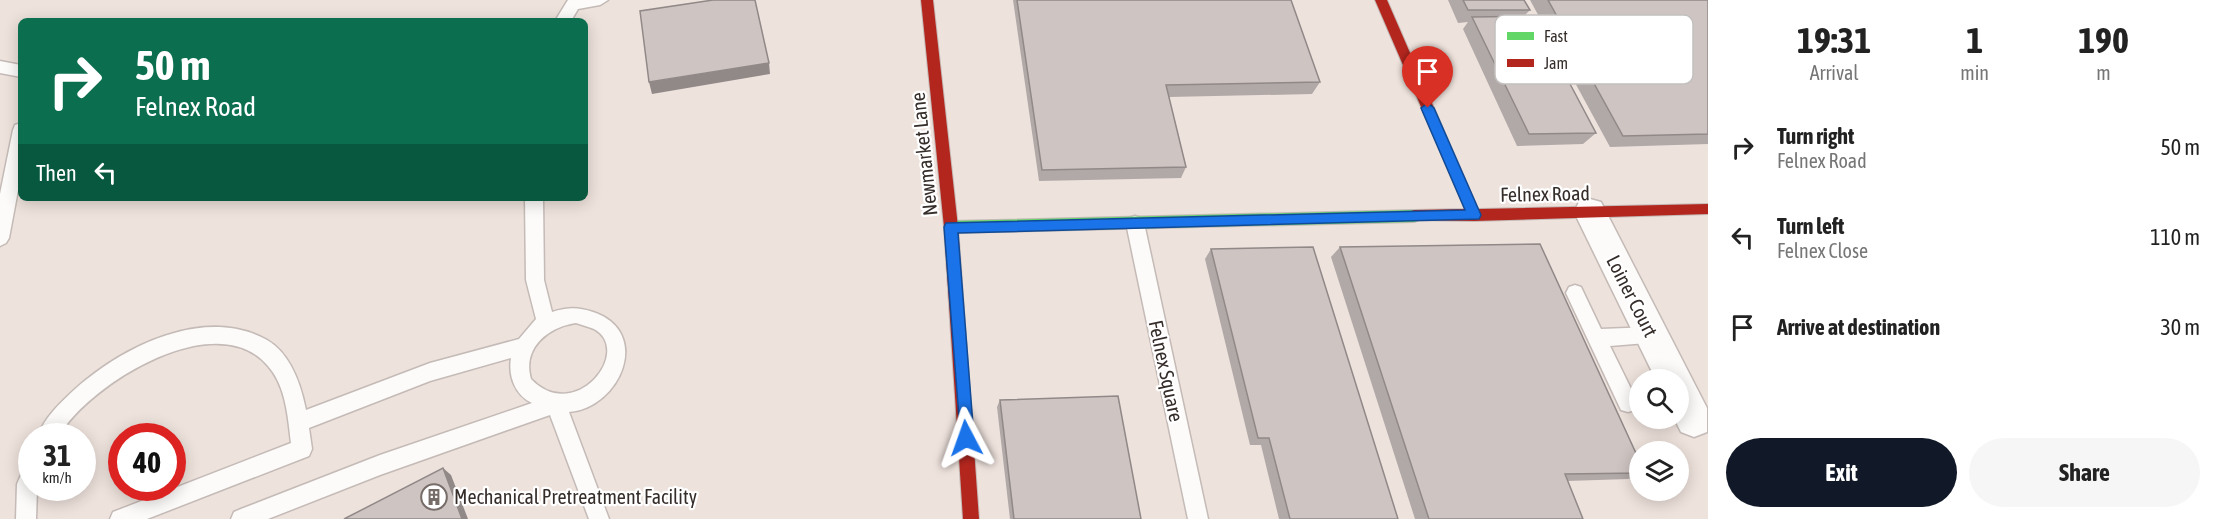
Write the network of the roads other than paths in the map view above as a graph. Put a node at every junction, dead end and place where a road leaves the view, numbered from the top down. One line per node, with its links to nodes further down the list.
1 (600, 0): 4 (lane)
2 (927, 0): 13 (street, Newmarket Lane)
3 (1381, 0): 11 (street)
4 (565, 18)
5 (0, 67): 6 (lane)
6 (18, 70)
7 (18, 145): 14 (lane)
8 (534, 201): 16 (lane)
9 (1708, 209): 10 (street, Felnex Road)
10 (1590, 212): 11 (street, Felnex Road); 17 (street, Loiner Court)
11 (1474, 215): 12 (street, Felnex Road)
12 (1135, 223): 13 (street, Felnex Road); 33 (lane, Felnex Square)
13 (951, 227): 32 (street, Newmarket Lane)
14 (0, 238)
15 (1575, 293): 18 (lane)
16 (546, 323): 19 (lane); 22 (lane)
17 (1652, 336): 18 (lane); 20 (street, Loiner Court)
18 (1596, 338): 21 (lane)
19 (524, 346): 22 (lane); 26 (lane)
20 (1668, 369)
21 (1628, 403)
22 (556, 404): 30 (lane); 31 (lane)
23 (1689, 410): 24 (street)
24 (1694, 420)
25 (59, 423): 26 (lane)
26 (298, 423): 29 (lane)
27 (27, 501): 28 (lane)
28 (26, 519)
29 (120, 519)
30 (241, 519)
31 (599, 519)
32 (971, 519)
33 (1198, 519)

